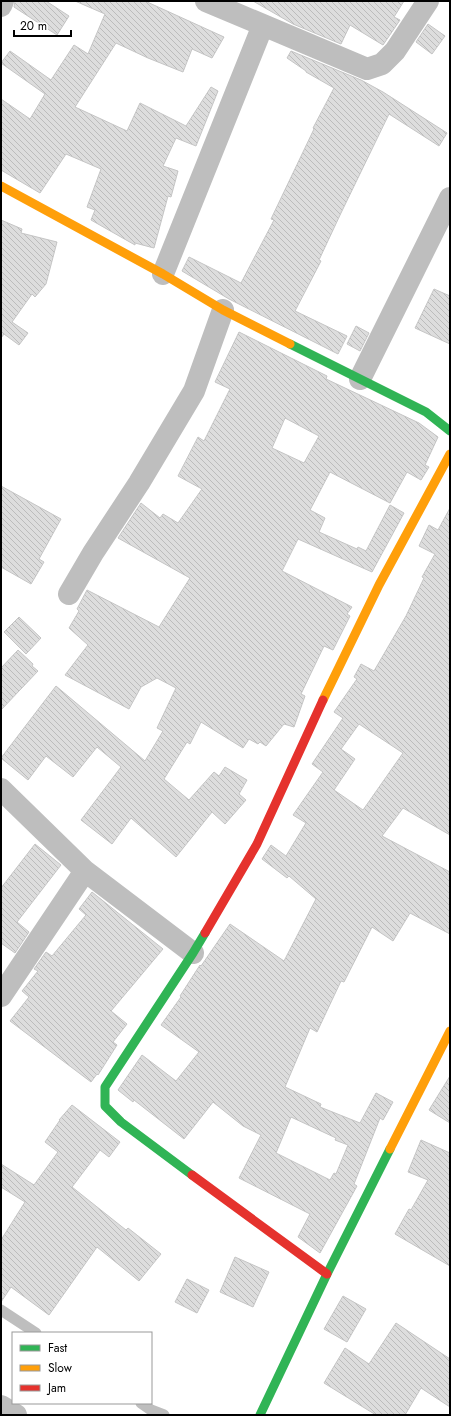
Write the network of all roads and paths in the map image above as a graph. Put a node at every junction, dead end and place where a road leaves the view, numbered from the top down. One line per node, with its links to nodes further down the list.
1 (3, 1): 4 (street)
2 (206, 1): 5 (street)
3 (428, 1): 5 (street)
4 (1, 6)
5 (263, 25): 8 (street)
6 (1, 186): 8 (street)
7 (450, 198): 10 (street)
8 (163, 274): 9 (street)
9 (223, 310): 10 (street); 13 (street)
10 (360, 379): 11 (street)
11 (450, 431)
12 (450, 454): 16 (street)
13 (69, 594)
14 (1, 789): 15 (street)
15 (85, 871): 16 (street); 17 (street)
16 (193, 953): 19 (street)
17 (1, 996)
18 (450, 1032): 19 (street)
19 (327, 1274): 26 (street)
20 (1, 1310): 21 (lane)
21 (34, 1332)
22 (142, 1404): 25 (lane)
23 (1, 1406): 24 (street)
24 (16, 1415)
25 (164, 1415)
26 (260, 1415)

